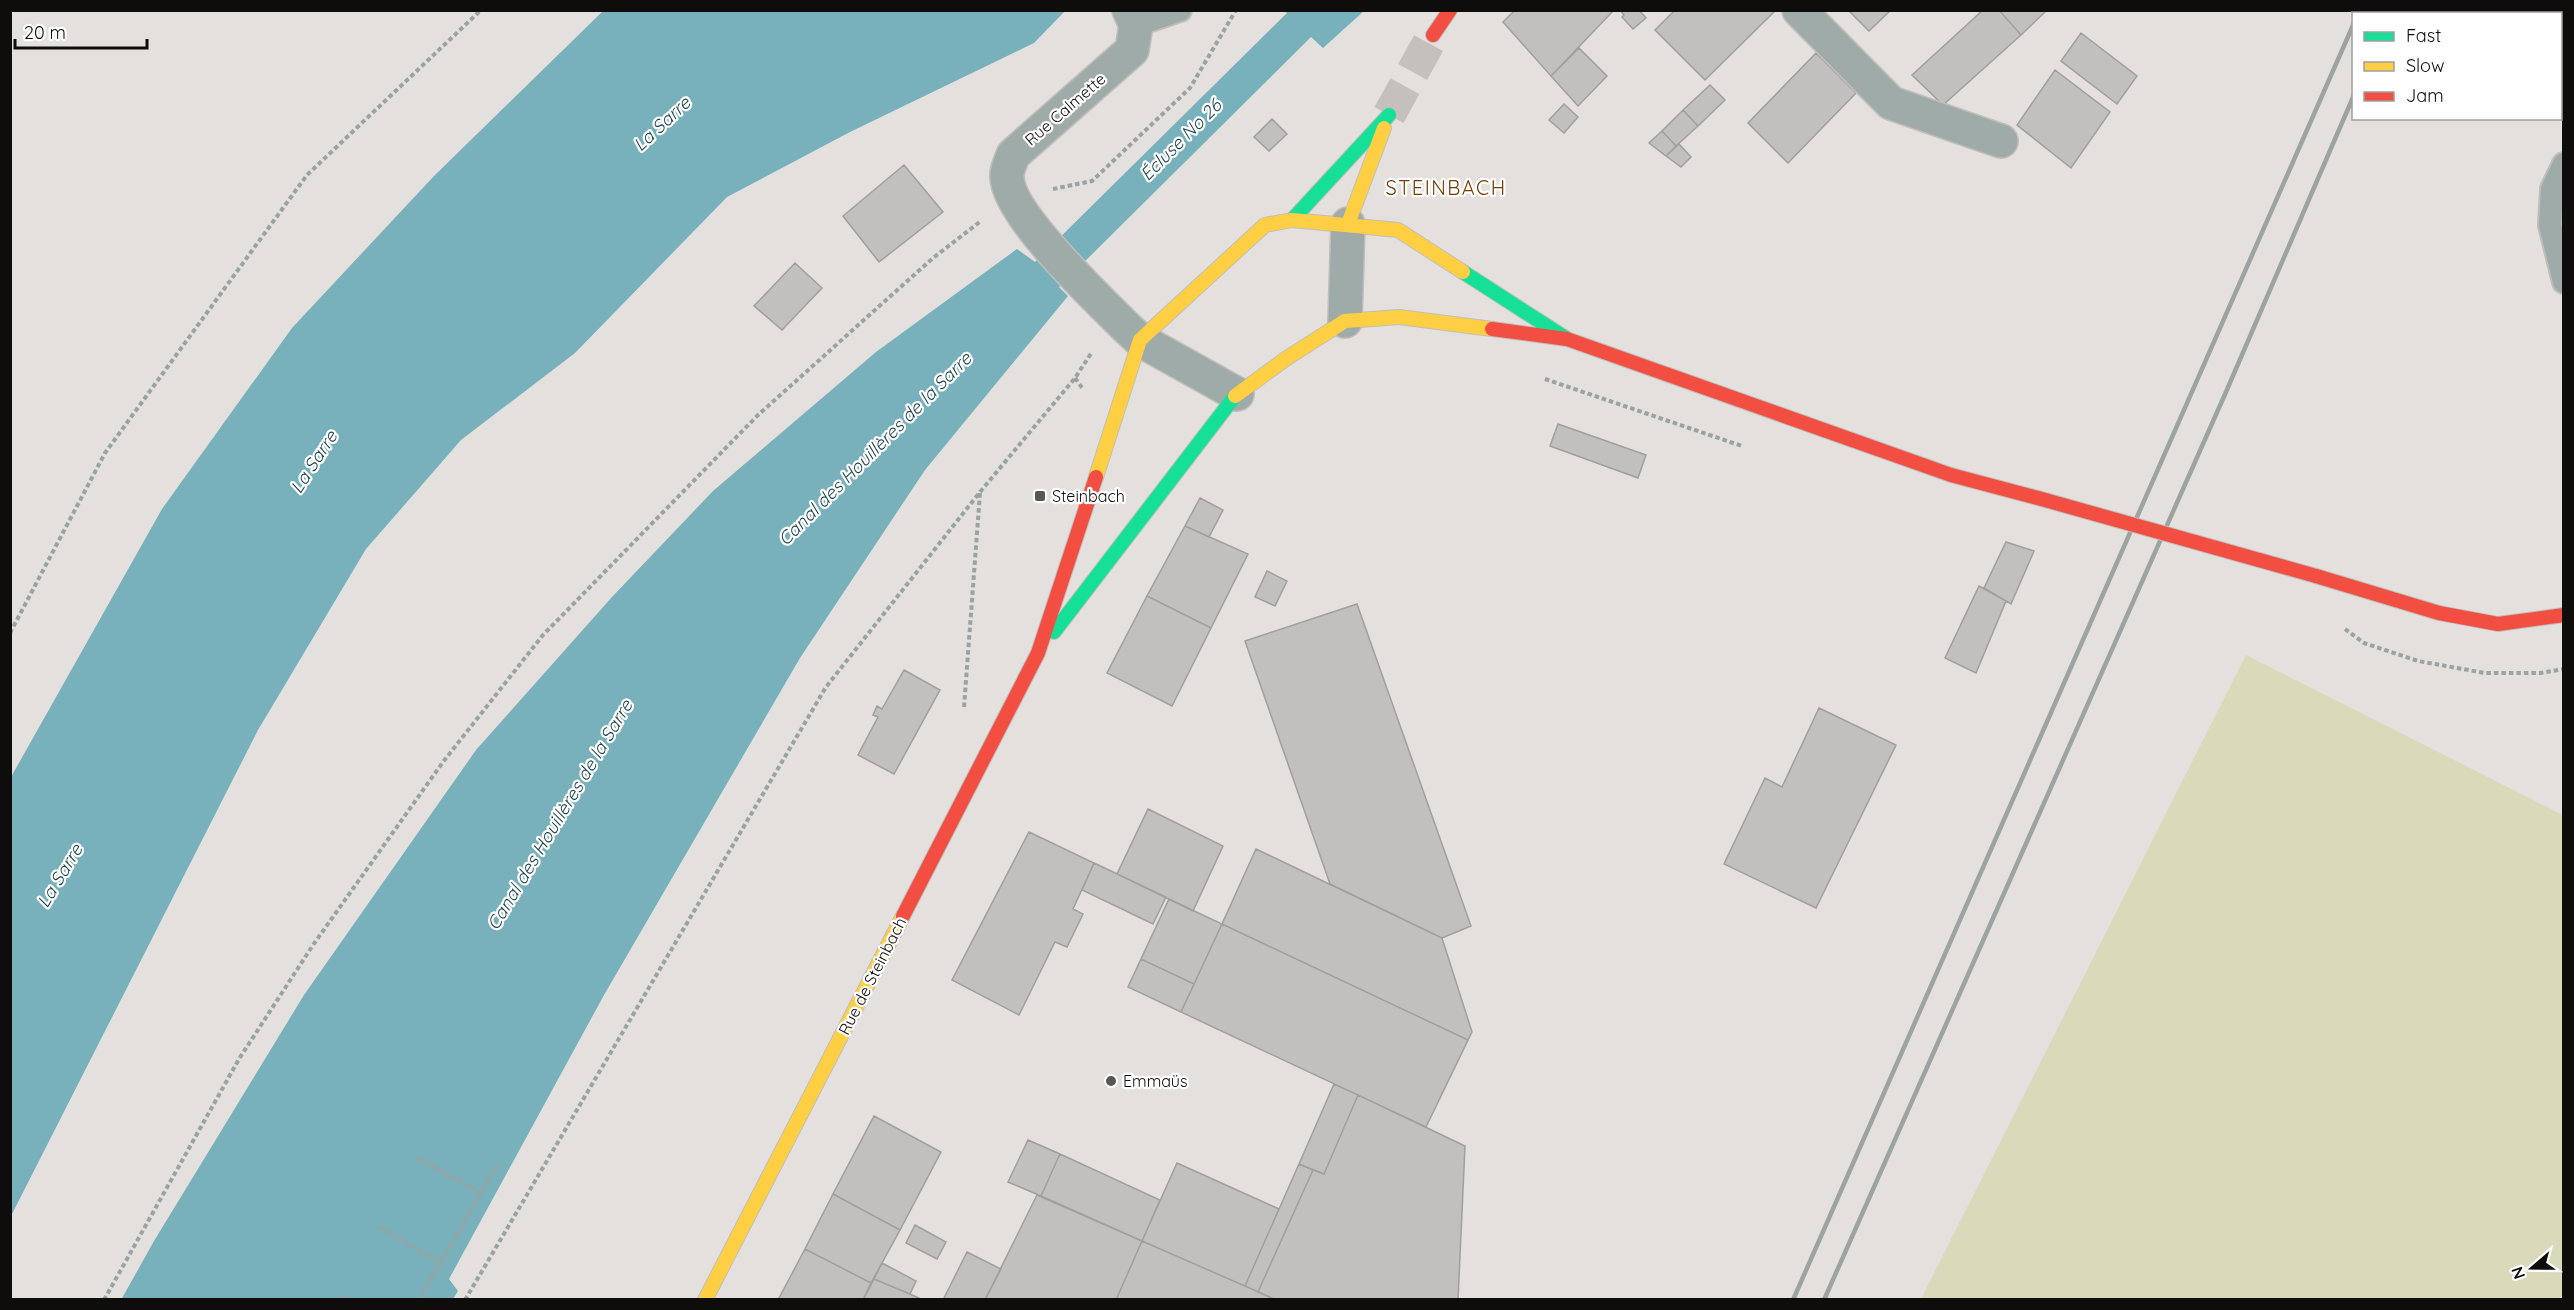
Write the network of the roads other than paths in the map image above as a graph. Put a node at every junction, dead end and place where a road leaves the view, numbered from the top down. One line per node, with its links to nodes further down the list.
1 (1180, 10): 4 (lane)
2 (1450, 10): 5 (main road)
3 (1799, 10): 6 (street)
4 (1132, 18): 13 (street, Rue Calmette)
5 (1433, 35)
6 (2001, 141)
7 (2564, 164): 10 (lane)
8 (1292, 220): 9 (main road); 9 (main road); 13 (main road)
9 (1348, 224): 11 (street); 12 (main road)
10 (2564, 282)
11 (1345, 321): 12 (main road); 14 (main road)
12 (1567, 339): 15 (main road, bridge)
13 (1140, 340): 14 (street); 16 (main road)
14 (1238, 394): 16 (main road)
15 (2564, 615)
16 (1038, 652): 17 (main road, Rue de Steinbach)
17 (705, 1299)

